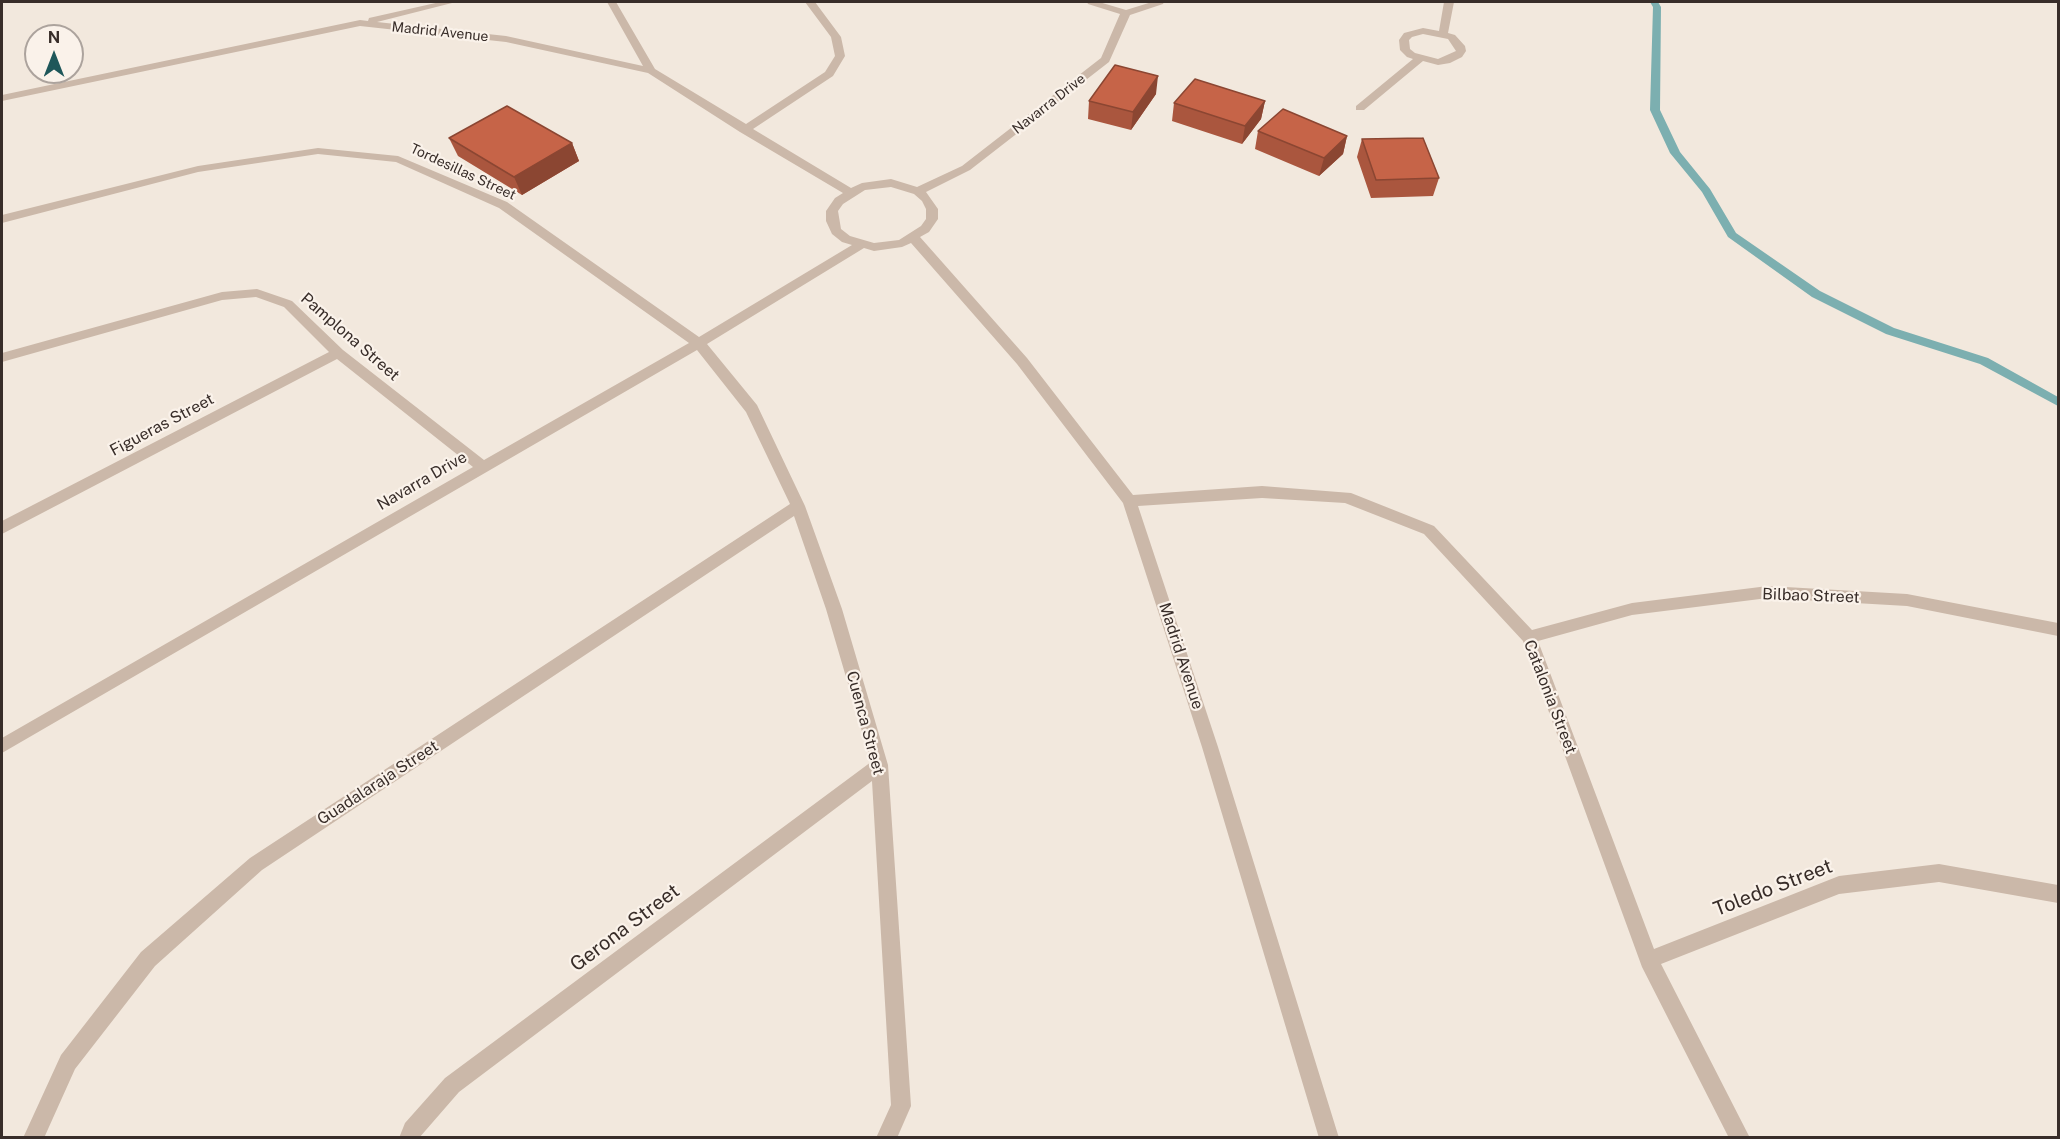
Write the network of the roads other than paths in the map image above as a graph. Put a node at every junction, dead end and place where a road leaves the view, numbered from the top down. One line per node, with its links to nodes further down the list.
1 (451, 2): 8 (street)
2 (612, 2): 11 (street)
3 (810, 2): 14 (street)
4 (1091, 2): 7 (street)
5 (1160, 2): 7 (street)
6 (1449, 2): 9 (street)
7 (1126, 13): 15 (street, Navarra Drive)
8 (360, 23): 11 (street, Madrid Avenue); 12 (street, Madrid Avenue)
9 (1443, 34): 10 (street); 10 (street)
10 (1419, 59): 13 (street)
11 (651, 71): 14 (street, Madrid Avenue)
12 (2, 99)
13 (1360, 108)
14 (744, 130): 16 (street, Madrid Avenue)
15 (918, 191): 16 (street); 18 (street)
16 (849, 192): 19 (street)
17 (2, 219): 20 (street, Tordesillas Street)
18 (914, 238): 19 (street); 24 (street, Madrid Avenue)
19 (860, 245): 20 (street, Navarra Drive)
20 (699, 343): 23 (street, Navarra Drive); 25 (street, Cuenca Street)
21 (338, 353): 22 (street, Pamplona Street); 23 (street, Pamplona Street); 26 (street, Figueras Street)
22 (2, 357)
23 (483, 467): 29 (street, Navarra Drive)
24 (1129, 501): 28 (street, Catalonia Street); 36 (street, Madrid Avenue)
25 (798, 506): 30 (street, Cuenca Street); 33 (street, Guadalaraja Street)
26 (2, 528)
27 (2058, 629): 28 (street, Bilbao Street)
28 (1529, 637): 32 (street, Catalonia Street)
29 (2, 746)
30 (880, 765): 34 (street, Gerona Street); 35 (street, Cuenca Street)
31 (2058, 894): 32 (street, Toledo Street)
32 (1649, 960): 37 (street, Catalonia Street)
33 (33, 1137)
34 (409, 1137)
35 (886, 1137)
36 (1329, 1137)
37 (1740, 1137)

